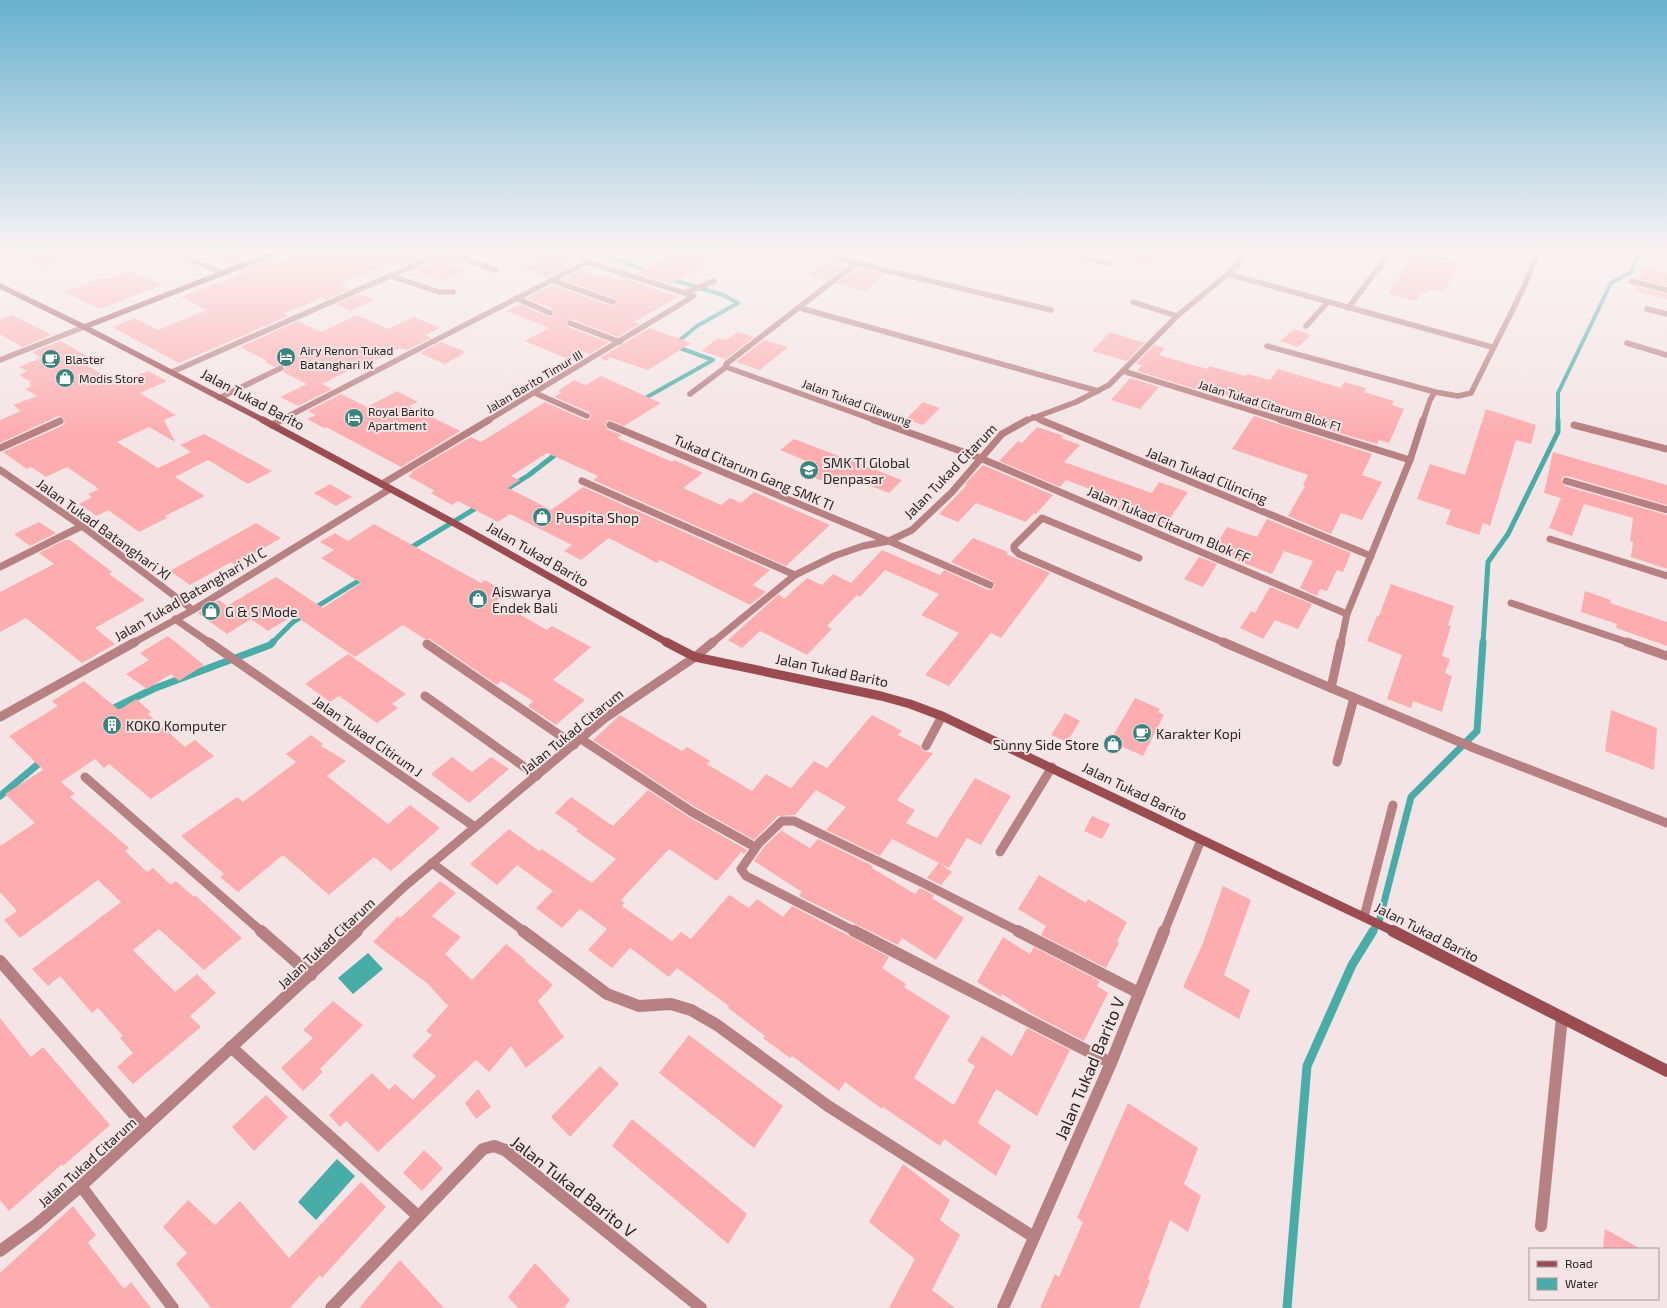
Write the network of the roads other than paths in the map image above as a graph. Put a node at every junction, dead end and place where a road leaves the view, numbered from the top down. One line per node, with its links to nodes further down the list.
1 (51, 311): 20 (street, Jalan Tukad Barito)
2 (125, 311): 20 (street)
3 (311, 311): 30 (street)
4 (491, 311): 39 (street)
5 (546, 311): 15 (street)
6 (672, 311): 21 (street, Jalan Barito Timur III)
7 (796, 311): 27 (street)
8 (811, 311): 31 (street)
9 (1161, 311): 17 (street)
10 (1183, 311): 17 (street, Jalan Tukad Citarum)
11 (1319, 311): 19 (street)
12 (1359, 311): 24 (street)
13 (1511, 311): 24 (street)
14 (1655, 311): 16 (street)
15 (550, 313)
16 (1667, 314)
17 (1177, 316): 29 (street, Jalan Tukad Citarum)
18 (570, 323): 21 (street)
19 (1306, 326)
20 (84, 327): 26 (street); 30 (street, Jalan Tukad Barito)
21 (620, 342): 33 (street, Jalan Barito Timur III)
22 (1627, 343): 25 (street)
23 (1267, 346): 32 (street)
24 (1492, 347): 32 (street)
25 (1667, 355)
26 (0, 360)
27 (726, 366): 34 (street); 44 (street, Jalan Tukad Cilewung)
28 (281, 368): 35 (street)
29 (1123, 371): 31 (street, Jalan Tukad Citarum); 45 (street, Jalan Tukad Citarum Blok F1)
30 (172, 372): 35 (street, Jalan Tukad Barito)
31 (1098, 392): 37 (street, Jalan Tukad Citarum)
32 (1435, 392): 45 (street)
33 (535, 393): 36 (street); 49 (street, Jalan Barito Timur III)
34 (690, 394)
35 (220, 398): 39 (street, Jalan Tukad Barito)
36 (587, 416)
37 (1033, 417): 44 (street, Jalan Tukad Citarum); 55 (street, Jalan Tukad Cilincing)
38 (60, 421): 42 (street)
39 (272, 425): 49 (street, Jalan Tukad Barito)
40 (610, 425): 54 (street, Tukad Citarum Gang SMK TI)
41 (1574, 425): 43 (street)
42 (0, 448)
43 (1667, 449)
44 (980, 458): 54 (street, Jalan Tukad Citarum); 63 (street, Jalan Tukad Citarum Blok FF)
45 (1410, 460): 55 (street)
46 (0, 470): 52 (street, Jalan Tukad Batanghari XI)
47 (582, 481): 58 (street)
48 (1566, 481): 51 (street)
49 (382, 484): 50 (street, Jalan Tukad Barito)
50 (390, 489): 62 (street, Jalan Tukad Batanghari XI C); 67 (street, Jalan Tukad Barito)
51 (1667, 510)
52 (82, 526): 57 (street); 62 (street, Jalan Tukad Batanghari XI)
53 (1550, 539): 59 (street)
54 (889, 541): 58 (street, Jalan Tukad Citarum); 60 (street, Tukad Citarum Gang SMK TI)
55 (1371, 556): 63 (street)
56 (1139, 558): 68 (street)
57 (0, 567)
58 (796, 575): 67 (street, Jalan Tukad Citarum)
59 (1667, 576)
60 (990, 585)
61 (1511, 603): 66 (street)
62 (192, 610): 64 (street, Jalan Tukad Batanghari XI C)
63 (1348, 614): 68 (street)
64 (175, 619): 72 (street, Jalan Tukad Batanghari XI C); 81 (street, Jalan Tukad Citirum J)
65 (427, 644): 73 (street)
66 (1667, 656)
67 (695, 657): 71 (street, Jalan Tukad Barito); 73 (street, Jalan Tukad Citarum)
68 (1331, 688): 70 (street)
69 (425, 696): 77 (street)
70 (1354, 698): 75 (street); 80 (street)
71 (942, 716): 74 (street); 76 (street, Jalan Tukad Barito)
72 (0, 717)
73 (578, 742): 77 (street, Jalan Tukad Citarum); 83 (street)
74 (926, 746)
75 (1338, 762)
76 (1052, 767): 82 (street, Jalan Tukad Barito); 84 (street)
77 (537, 776): 81 (street, Jalan Tukad Citarum)
78 (85, 777): 88 (street)
79 (1393, 805): 86 (street)
80 (1667, 823)
81 (475, 827): 85 (street, Jalan Tukad Citarum)
82 (1201, 840): 86 (street, Jalan Tukad Barito); 89 (street, Jalan Tukad Barito V)
83 (755, 848): 89 (street); 92 (street)
84 (1000, 852)
85 (432, 864): 88 (street, Jalan Tukad Citarum); 98 (street)
86 (1367, 919): 90 (street, Jalan Tukad Barito)
87 (0, 960): 94 (street)
88 (311, 975): 91 (street, Jalan Tukad Citarum)
89 (1139, 993): 92 (street, Jalan Tukad Barito V)
90 (1562, 1017): 93 (street, Jalan Tukad Barito); 97 (street)
91 (231, 1047): 94 (street, Jalan Tukad Citarum); 96 (street)
92 (1111, 1064): 98 (street, Jalan Tukad Barito V)
93 (1667, 1071)
94 (145, 1127): 95 (street, Jalan Tukad Citarum)
95 (81, 1186): 99 (street, Jalan Tukad Citarum); 100 (street)
96 (418, 1216): 101 (street, Jalan Tukad Barito V); 102 (street, Jalan Tukad Barito V)
97 (1541, 1226)
98 (1034, 1237): 103 (street, Jalan Tukad Barito V)
99 (0, 1251)
100 (173, 1308)
101 (331, 1308)
102 (700, 1308)
103 (1004, 1308)

